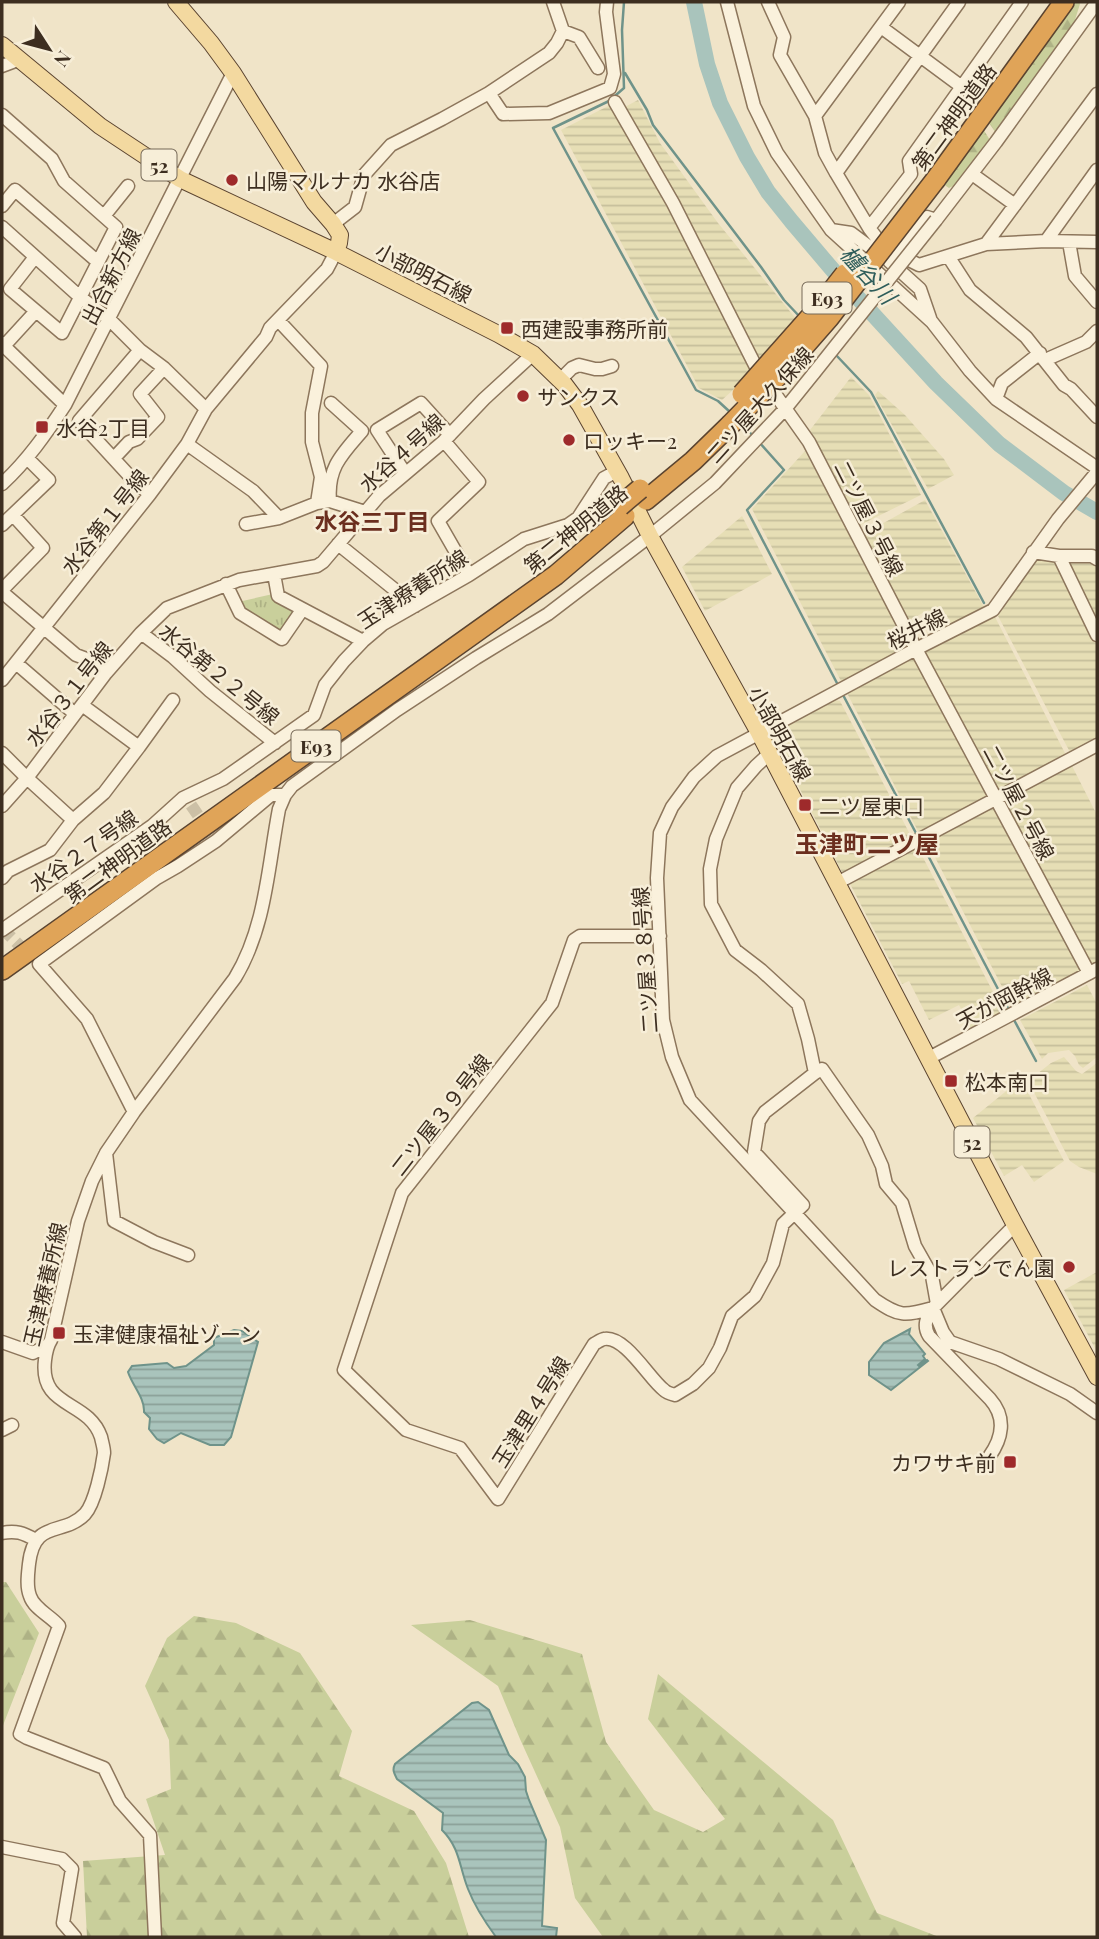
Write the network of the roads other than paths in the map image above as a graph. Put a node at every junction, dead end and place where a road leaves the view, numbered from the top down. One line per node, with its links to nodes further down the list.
1 (176, 2): 19 (main road)
2 (553, 2): 13 (street)
3 (607, 2): 21 (street)
4 (726, 2): 39 (street)
5 (768, 2): 25 (street)
6 (900, 2): 12 (street)
7 (959, 2): 15 (street)
8 (1022, 2): 20 (street)
9 (1048, 2): 29 (highway, 第二神明道路 / E93)
10 (1064, 2): 29 (highway, 第二神明道路 / E93)
11 (1097, 2): 28 (street, 二ツ屋大久保線)
12 (881, 27): 15 (street); 25 (street)
13 (563, 31): 18 (street); 21 (street)
14 (2, 45): 16 (main road, 小部明石線 / 52)
15 (920, 56): 20 (street); 27 (street)
16 (18, 60): 17 (street); 30 (main road, 小部明石線 / 52)
17 (2, 66)
18 (598, 68)
19 (233, 73): 30 (street, 出合新方線); 36 (main road)
20 (962, 86): 38 (street)
21 (489, 93): 36 (street)
22 (1097, 94): 32 (street)
23 (615, 102): 67 (street, 二ツ屋３号線)
24 (2, 115): 34 (street)
25 (815, 116): 27 (street)
26 (1097, 170): 40 (street)
27 (836, 173): 38 (street)
28 (972, 174): 32 (street); 35 (street, 二ツ屋大久保線)
29 (930, 176): 80 (highway, 第二神明道路 / E93, bridge)
30 (180, 179): 44 (main road, 小部明石線 / 52); 52 (street, 出合新方線)
31 (128, 186): 34 (street)
32 (1015, 205): 43 (street)
33 (2, 206): 48 (street)
34 (104, 216): 48 (street)
35 (936, 220): 45 (street); 67 (street, 二ツ屋大久保線, bridge)
36 (333, 224): 44 (main road)
37 (2, 227): 47 (street)
38 (869, 228): 45 (street)
39 (831, 230): 45 (street); 54 (street)
40 (1045, 241): 41 (street); 43 (street)
41 (1069, 242): 42 (street); 50 (street)
42 (1097, 242)
43 (986, 244): 46 (street)
44 (336, 252): 53 (street, 水谷第１号線); 58 (main road, 小部明石線 / 52)
45 (892, 256): 46 (street); 54 (street)
46 (948, 256): 59 (street)
47 (35, 257): 49 (street); 51 (street)
48 (98, 262): 49 (street)
49 (80, 297): 51 (street); 52 (street)
50 (1097, 302)
51 (36, 311): 56 (street)
52 (109, 319): 57 (street); 65 (street, 出合新方線)
53 (278, 320): 66 (street, 水谷第１号線); 79 (street)
54 (932, 322): 63 (street)
55 (1097, 331): 59 (street)
56 (3, 345): 65 (street)
57 (140, 350): 61 (street); 72 (street)
58 (533, 354): 62 (main road, 小部明石線 / 52); 69 (street, 水谷４号線)
59 (1043, 356): 63 (street); 68 (street)
60 (612, 366): 62 (street)
61 (164, 368): 66 (street); 72 (street)
62 (560, 380): 73 (main road, 小部明石線 / 52)
63 (996, 399): 74 (street)
64 (331, 403): 78 (street)
65 (65, 405): 71 (street, 出合新方線)
66 (206, 409): 70 (street, 水谷第１号線)
67 (785, 409): 86 (street, 二ツ屋大久保線); 101 (street, 二ツ屋３号線)
68 (1097, 418)
69 (447, 438): 75 (street, 水谷４号線); 75 (street); 92 (street)
70 (187, 444): 77 (street, 水谷第１号線); 83 (street)
71 (27, 458): 76 (street, 出合新方線); 82 (street)
72 (114, 458): 77 (street)
73 (617, 471): 86 (main road, 小部明石線 / 52); 92 (street, 玉津療養所線)
74 (1096, 471): 88 (street, 桜井線)
75 (405, 473): 81 (street, 水谷４号線)
76 (2, 484)
77 (150, 494): 97 (street, 水谷第１号線)
78 (330, 501): 79 (street); 81 (street)
79 (317, 503): 83 (street)
80 (623, 511): 123 (highway, 第二神明道路 / E93); 124 (highway, 第二神明道路 / E93)
81 (365, 512): 87 (street, 水谷４号線)
82 (13, 514): 85 (street); 94 (street)
83 (279, 518): 84 (street)
84 (246, 524)
85 (2, 525)
86 (650, 536): 107 (main road, 小部明石線 / 52); 114 (street)
87 (338, 544): 91 (street, 水谷４号線); 95 (street)
88 (1033, 552): 89 (street); 101 (street, 桜井線)
89 (1059, 556): 90 (street); 99 (street)
90 (1097, 559)
91 (274, 574): 93 (street, 水谷４号線); 96 (street)
92 (469, 575): 95 (street, 玉津療養所線)
93 (226, 584): 96 (street); 98 (street, 水谷４号線)
94 (2, 591): 97 (street)
95 (415, 606): 100 (street, 玉津療養所線)
96 (302, 610): 100 (street)
97 (44, 629): 102 (street, 水谷第１号線); 103 (street)
98 (141, 633): 103 (street, 水谷３１号線); 108 (street, 水谷第２２号線)
99 (1097, 635)
100 (363, 641): 108 (street, 玉津療養所線)
101 (916, 649): 107 (street, 桜井線); 115 (street, 二ツ屋２号線)
102 (16, 663): 104 (street, 水谷第１号線); 106 (street)
103 (106, 673): 106 (street, 水谷３１号線)
104 (2, 680)
105 (173, 700): 110 (street)
106 (78, 710): 110 (street); 113 (street, 水谷３１号線)
107 (759, 733): 112 (main road, 小部明石線 / 52); 122 (street, 二ツ屋３８号線)
108 (275, 743): 116 (street, 玉津療養所線)
109 (1097, 745): 115 (street)
110 (139, 747): 118 (street)
111 (2, 753): 113 (street)
112 (769, 754): 120 (main road, 小部明石線 / 52); 127 (street)
113 (27, 778): 117 (street, 水谷３１号線); 118 (street)
114 (285, 795): 128 (street, 玉津療養所線); 128 (street)
115 (996, 799): 120 (street); 125 (street, 二ツ屋２号線)
116 (187, 801): 121 (street, 水谷２７号線)
117 (2, 806)
118 (73, 820): 119 (street)
119 (2, 878)
120 (837, 883): 126 (main road, 小部明石線 / 52)
121 (2, 929)
122 (660, 936): 130 (street, 二ツ屋３８号線); 139 (street, 二ツ屋３９号線)
123 (2, 955)
124 (2, 970)
125 (1093, 971): 126 (street, 天が岡幹線)
126 (929, 1058): 131 (main road, 小部明石線 / 52)
127 (815, 1073): 130 (street); 133 (street)
128 (134, 1112): 129 (street, 玉津療養所線)
129 (106, 1153): 132 (street); 135 (street, 玉津療養所線)
130 (794, 1213): 133 (street, 二ツ屋３８号線); 139 (street, 玉津里４号線)
131 (1015, 1225): 133 (street); 136 (main road, 小部明石線 / 52)
132 (188, 1255)
133 (935, 1306): 137 (street); 138 (street)
134 (2, 1342): 135 (street)
135 (48, 1345): 141 (street, 玉津療養所線)
136 (1097, 1377)
137 (1097, 1413)
138 (989, 1457)
139 (498, 1499)
140 (2, 1533): 141 (street)
141 (36, 1540): 144 (street)
142 (2, 1847): 143 (street)
143 (75, 1937)
144 (155, 1937)

